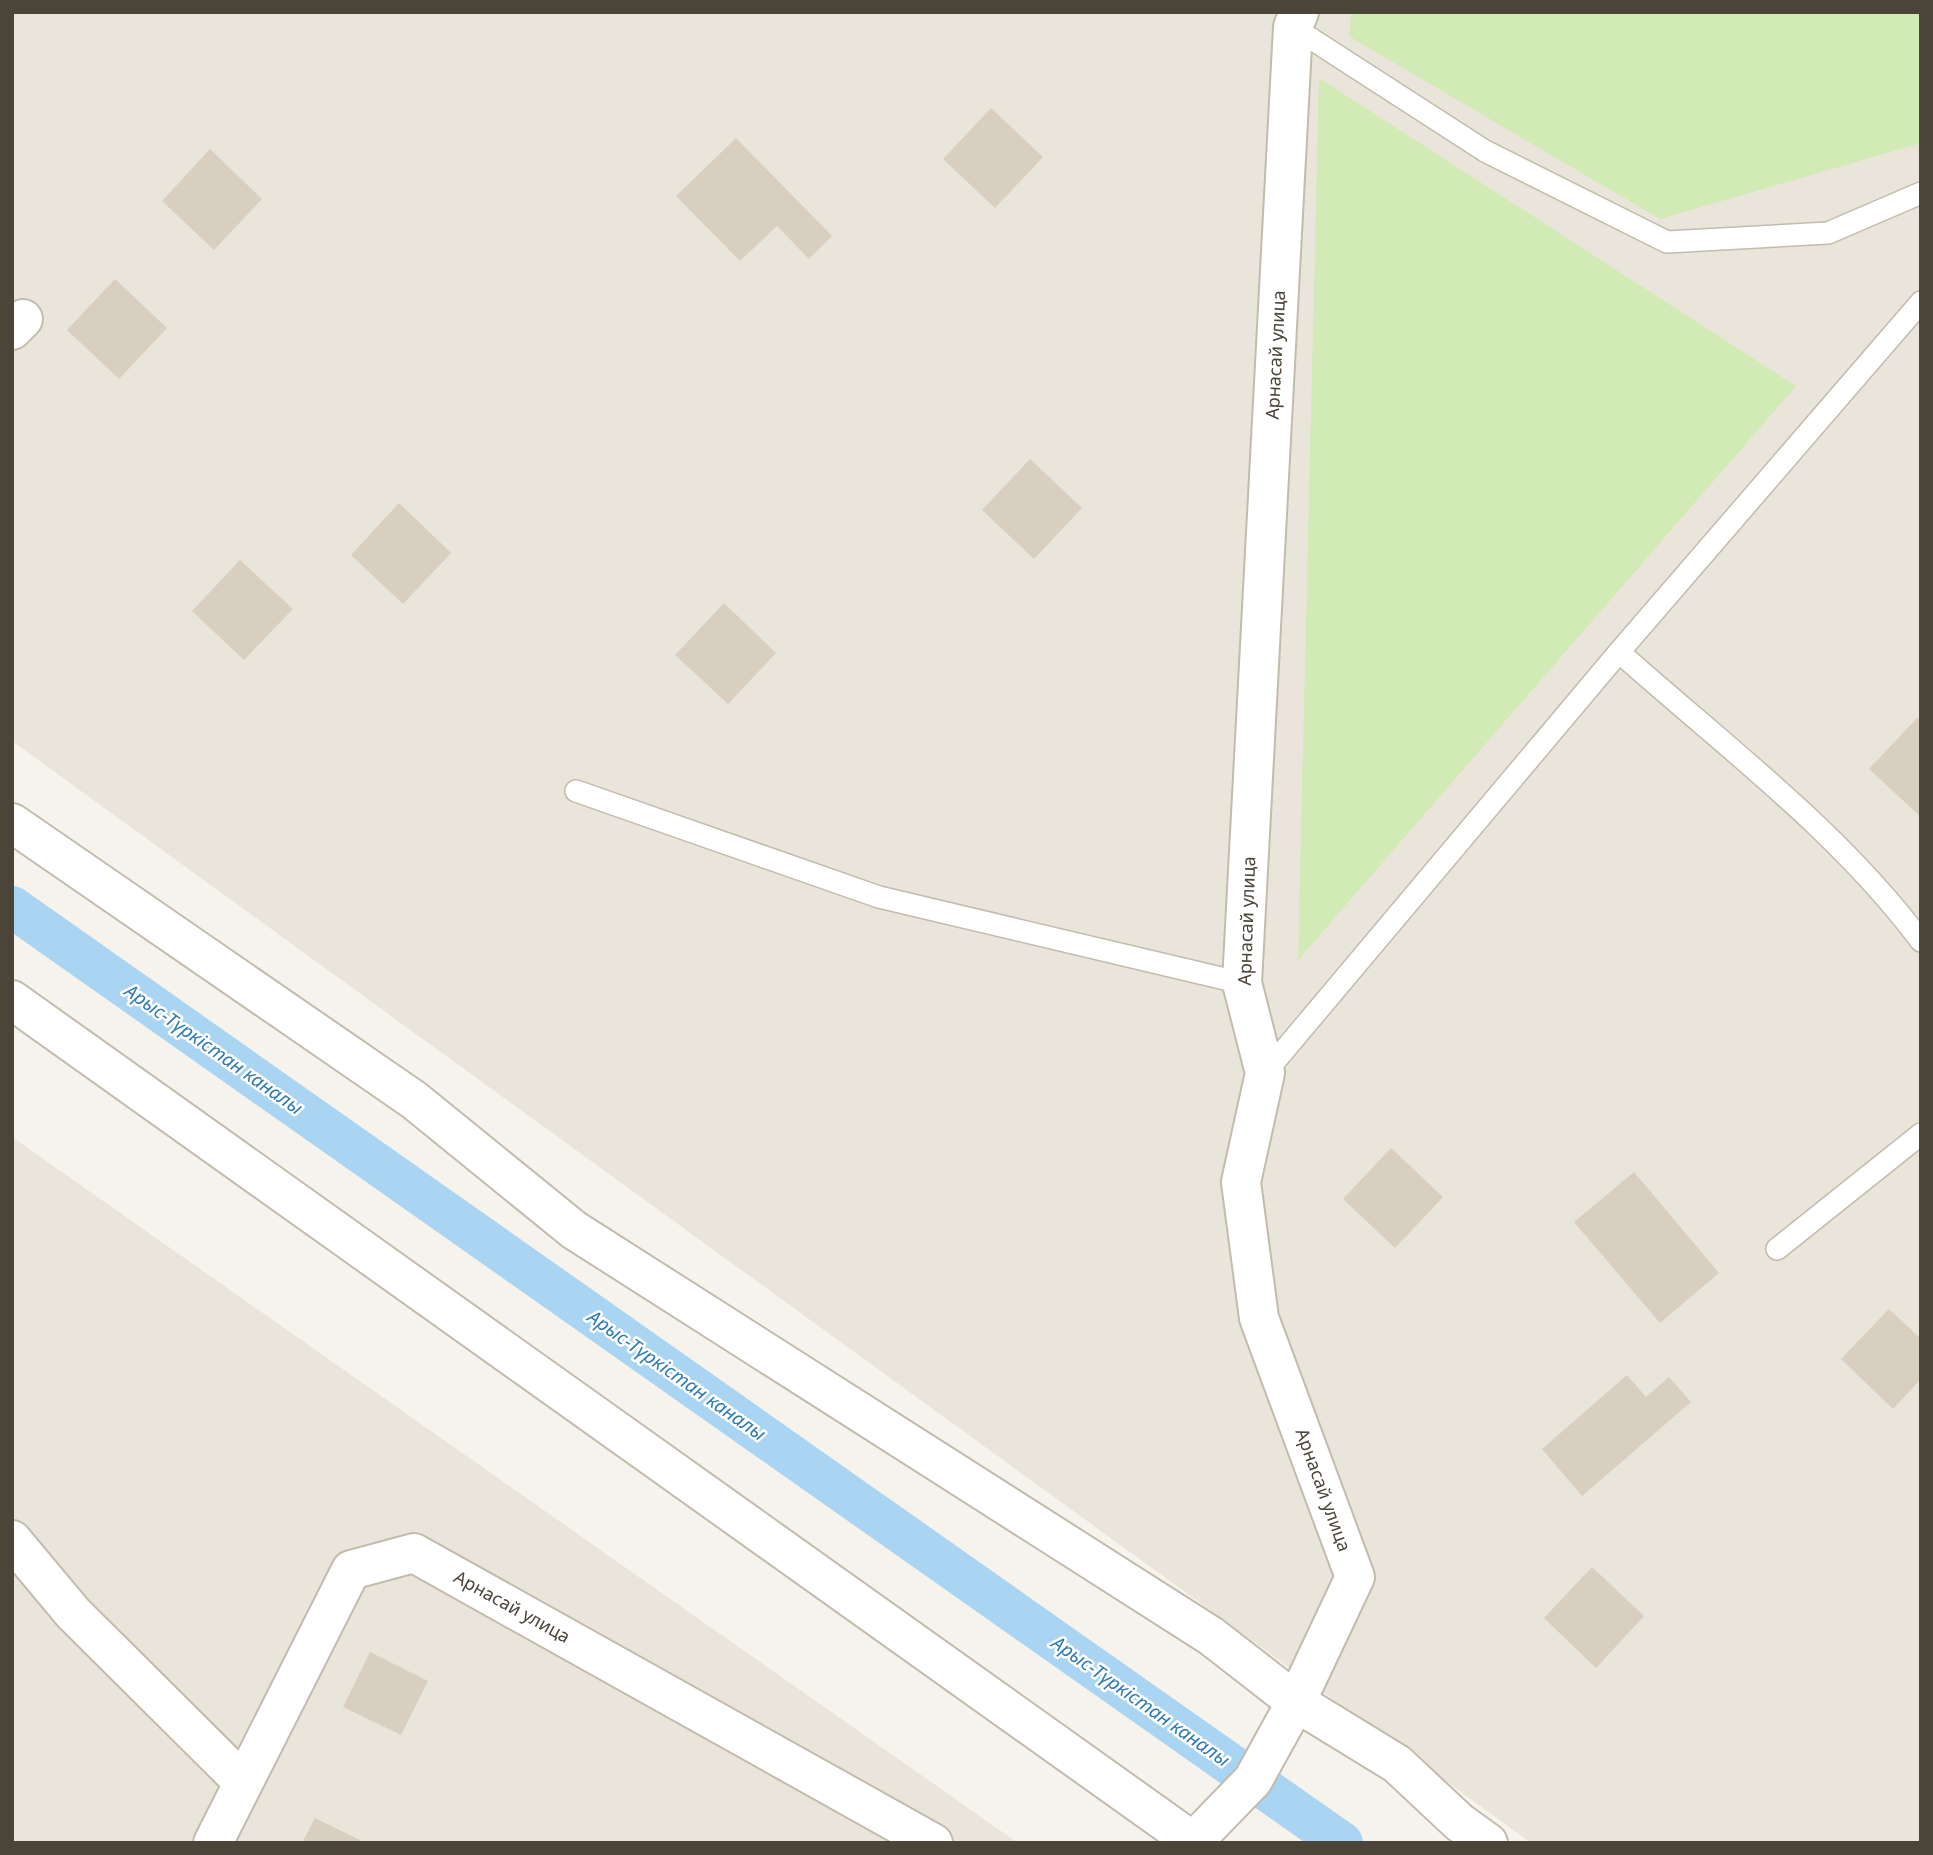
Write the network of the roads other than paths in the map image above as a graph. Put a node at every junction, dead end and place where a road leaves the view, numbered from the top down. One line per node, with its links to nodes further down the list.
1 (1296, 20): 2 (lane); 8 (street, Арнасай улица)
2 (1921, 192)
3 (1921, 302): 4 (lane)
4 (1619, 652): 7 (lane); 10 (lane)
5 (576, 790): 8 (lane)
6 (12, 823): 14 (street)
7 (1921, 941)
8 (1242, 983): 10 (street, Арнасай улица)
9 (12, 1000): 16 (street)
10 (1265, 1073): 14 (street, Арнасай улица)
11 (1921, 1134): 12 (lane)
12 (1777, 1249)
13 (12, 1540): 15 (street)
14 (1296, 1702): 16 (street, Арнасай улица); 19 (street)
15 (243, 1782): 17 (street, Арнасай улица); 18 (street, Арнасай улица)
16 (1193, 1842)
17 (212, 1843)
18 (933, 1843)
19 (1488, 1843)

